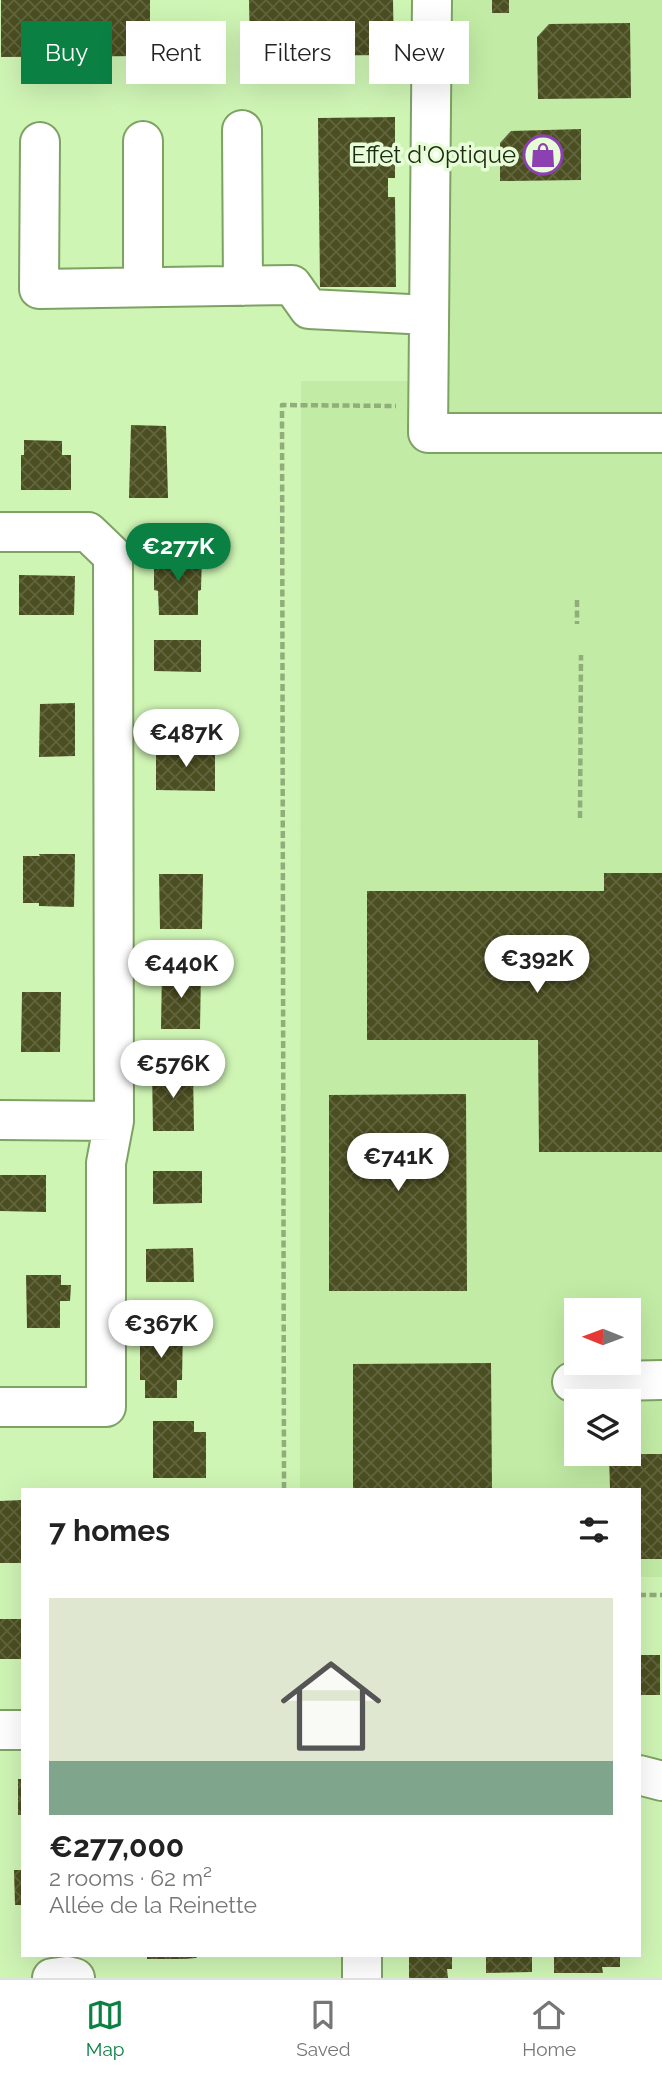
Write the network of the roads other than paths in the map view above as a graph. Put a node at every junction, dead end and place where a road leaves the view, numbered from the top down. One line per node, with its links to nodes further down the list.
1 (432, 0): 7 (street)
2 (242, 130): 6 (street)
3 (40, 142): 5 (street)
4 (143, 142): 5 (street)
5 (143, 286): 6 (street)
6 (243, 286): 7 (street)
7 (429, 315): 8 (street)
8 (662, 433)
9 (0, 532): 11 (street)
10 (0, 1120): 11 (street)
11 (114, 1121): 14 (street)
12 (662, 1380): 13 (street)
13 (572, 1382)
14 (0, 1407)
15 (0, 1730): 16 (street)
16 (21, 1730)
17 (641, 1776): 18 (street)
18 (662, 1781)
19 (362, 1957): 22 (street)
20 (52, 1978): 21 (street)
21 (75, 1978)
22 (362, 1978)

